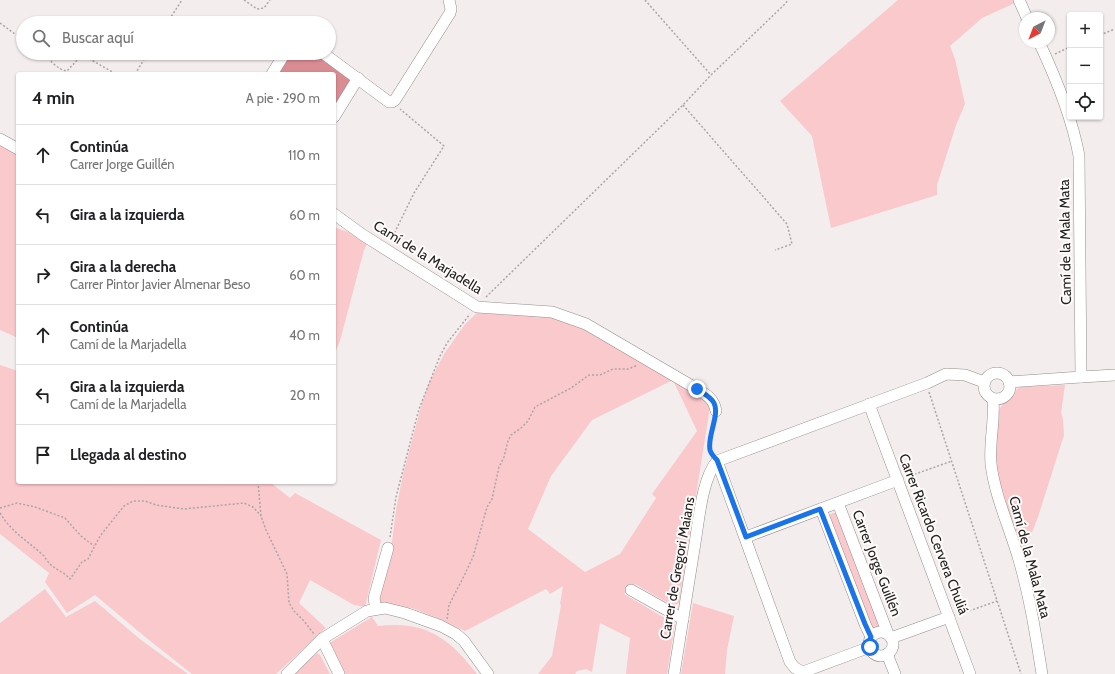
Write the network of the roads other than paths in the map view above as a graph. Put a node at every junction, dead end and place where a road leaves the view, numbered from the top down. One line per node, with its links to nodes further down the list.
1 (448, 0): 8 (street)
2 (1018, 0): 3 (street)
3 (1024, 12)
4 (1042, 48): 14 (street, Camí de la Mala Mata)
5 (281, 60): 7 (street)
6 (333, 60): 8 (street)
7 (273, 72)
8 (358, 78): 9 (street)
9 (336, 115)
10 (0, 139): 11 (street)
11 (16, 148)
12 (336, 215): 19 (street, Camí de la Marjadella)
13 (1115, 375): 14 (street)
14 (1082, 377): 16 (street)
15 (984, 382): 16 (street); 17 (street); 18 (street)
16 (1009, 382): 17 (street)
17 (993, 400): 41 (street, Camí de la Mala Mata)
18 (869, 404): 20 (street); 21 (street, Carrer Ricardo Cervera Chuliá)
19 (716, 411)
20 (714, 464): 24 (street); 29 (street, Carrer de Gregori Maians)
21 (902, 479): 22 (street); 28 (street, Carrer Ricardo Cervera Chuliá)
22 (838, 503): 23 (street); 30 (street, Carrer Jorge Guillén)
23 (820, 509): 24 (street); 32 (street)
24 (746, 537): 34 (street)
25 (388, 548): 27 (street)
26 (631, 590): 29 (street)
27 (376, 609): 31 (street); 37 (street)
28 (953, 616): 30 (street); 40 (street, Carrer Ricardo Cervera Chuliá)
29 (683, 619): 38 (street, Carrer de Gregori Maians)
30 (890, 636): 32 (street); 33 (street)
31 (322, 639): 35 (street); 36 (street)
32 (870, 642): 33 (street); 34 (street)
33 (887, 654): 39 (street)
34 (793, 671)
35 (287, 674)
36 (339, 674)
37 (488, 674)
38 (674, 674)
39 (895, 674)
40 (970, 674)
41 (1042, 674)

